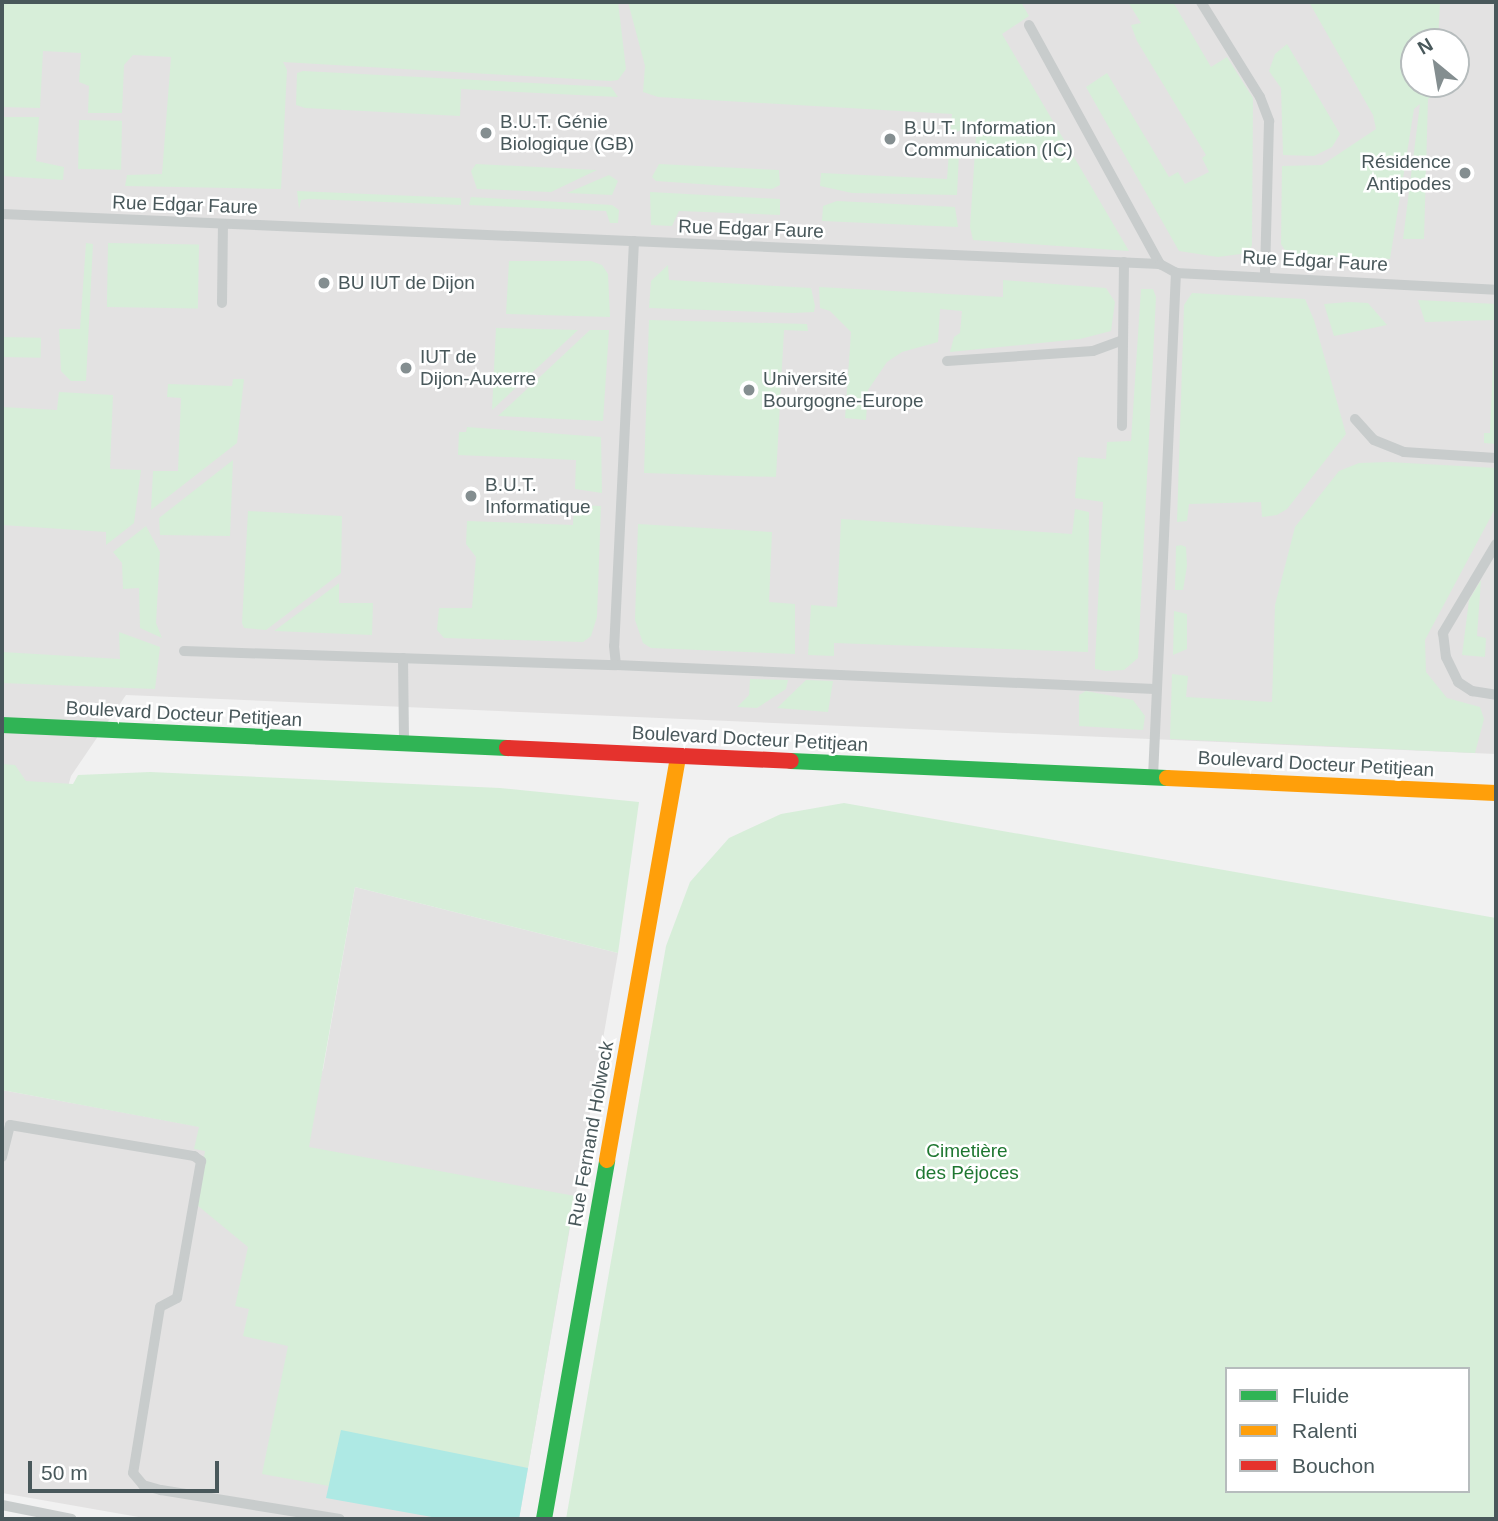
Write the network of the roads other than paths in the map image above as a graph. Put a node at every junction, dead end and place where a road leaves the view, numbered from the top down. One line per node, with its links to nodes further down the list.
1 (1201, 2): 9 (lane)
2 (1029, 25): 7 (lane)
3 (2, 215): 4 (lane, Rue Edgar Faure)
4 (223, 224): 5 (lane, Rue Edgar Faure); 11 (lane)
5 (634, 241): 6 (lane, Rue Edgar Faure); 20 (lane)
6 (1124, 262): 7 (lane, Rue Edgar Faure); 12 (lane)
7 (1160, 264): 8 (lane, Rue Edgar Faure)
8 (1176, 273): 9 (lane, Rue Edgar Faure); 21 (lane)
9 (1265, 276): 10 (lane, Rue Edgar Faure)
10 (1496, 290)
11 (222, 303)
12 (1123, 340): 13 (lane); 15 (lane)
13 (947, 361)
14 (1355, 419): 16 (lane)
15 (1122, 426)
16 (1496, 458)
17 (1496, 544): 22 (lane)
18 (184, 651): 19 (lane)
19 (403, 658): 20 (lane); 24 (lane)
20 (617, 665): 21 (lane)
21 (1154, 689): 26 (lane)
22 (1496, 695)
23 (2, 725): 24 (main road, Boulevard Docteur Petitjean)
24 (404, 747): 25 (main road, Boulevard Docteur Petitjean)
25 (678, 756): 26 (main road, Boulevard Docteur Petitjean); 32 (main road, Rue Fernand Holweck)
26 (1153, 778): 27 (main road, Boulevard Docteur Petitjean)
27 (1496, 793)
28 (2, 1157): 31 (lane)
29 (2, 1505): 30 (lane)
30 (72, 1519)
31 (340, 1519)
32 (544, 1519)

